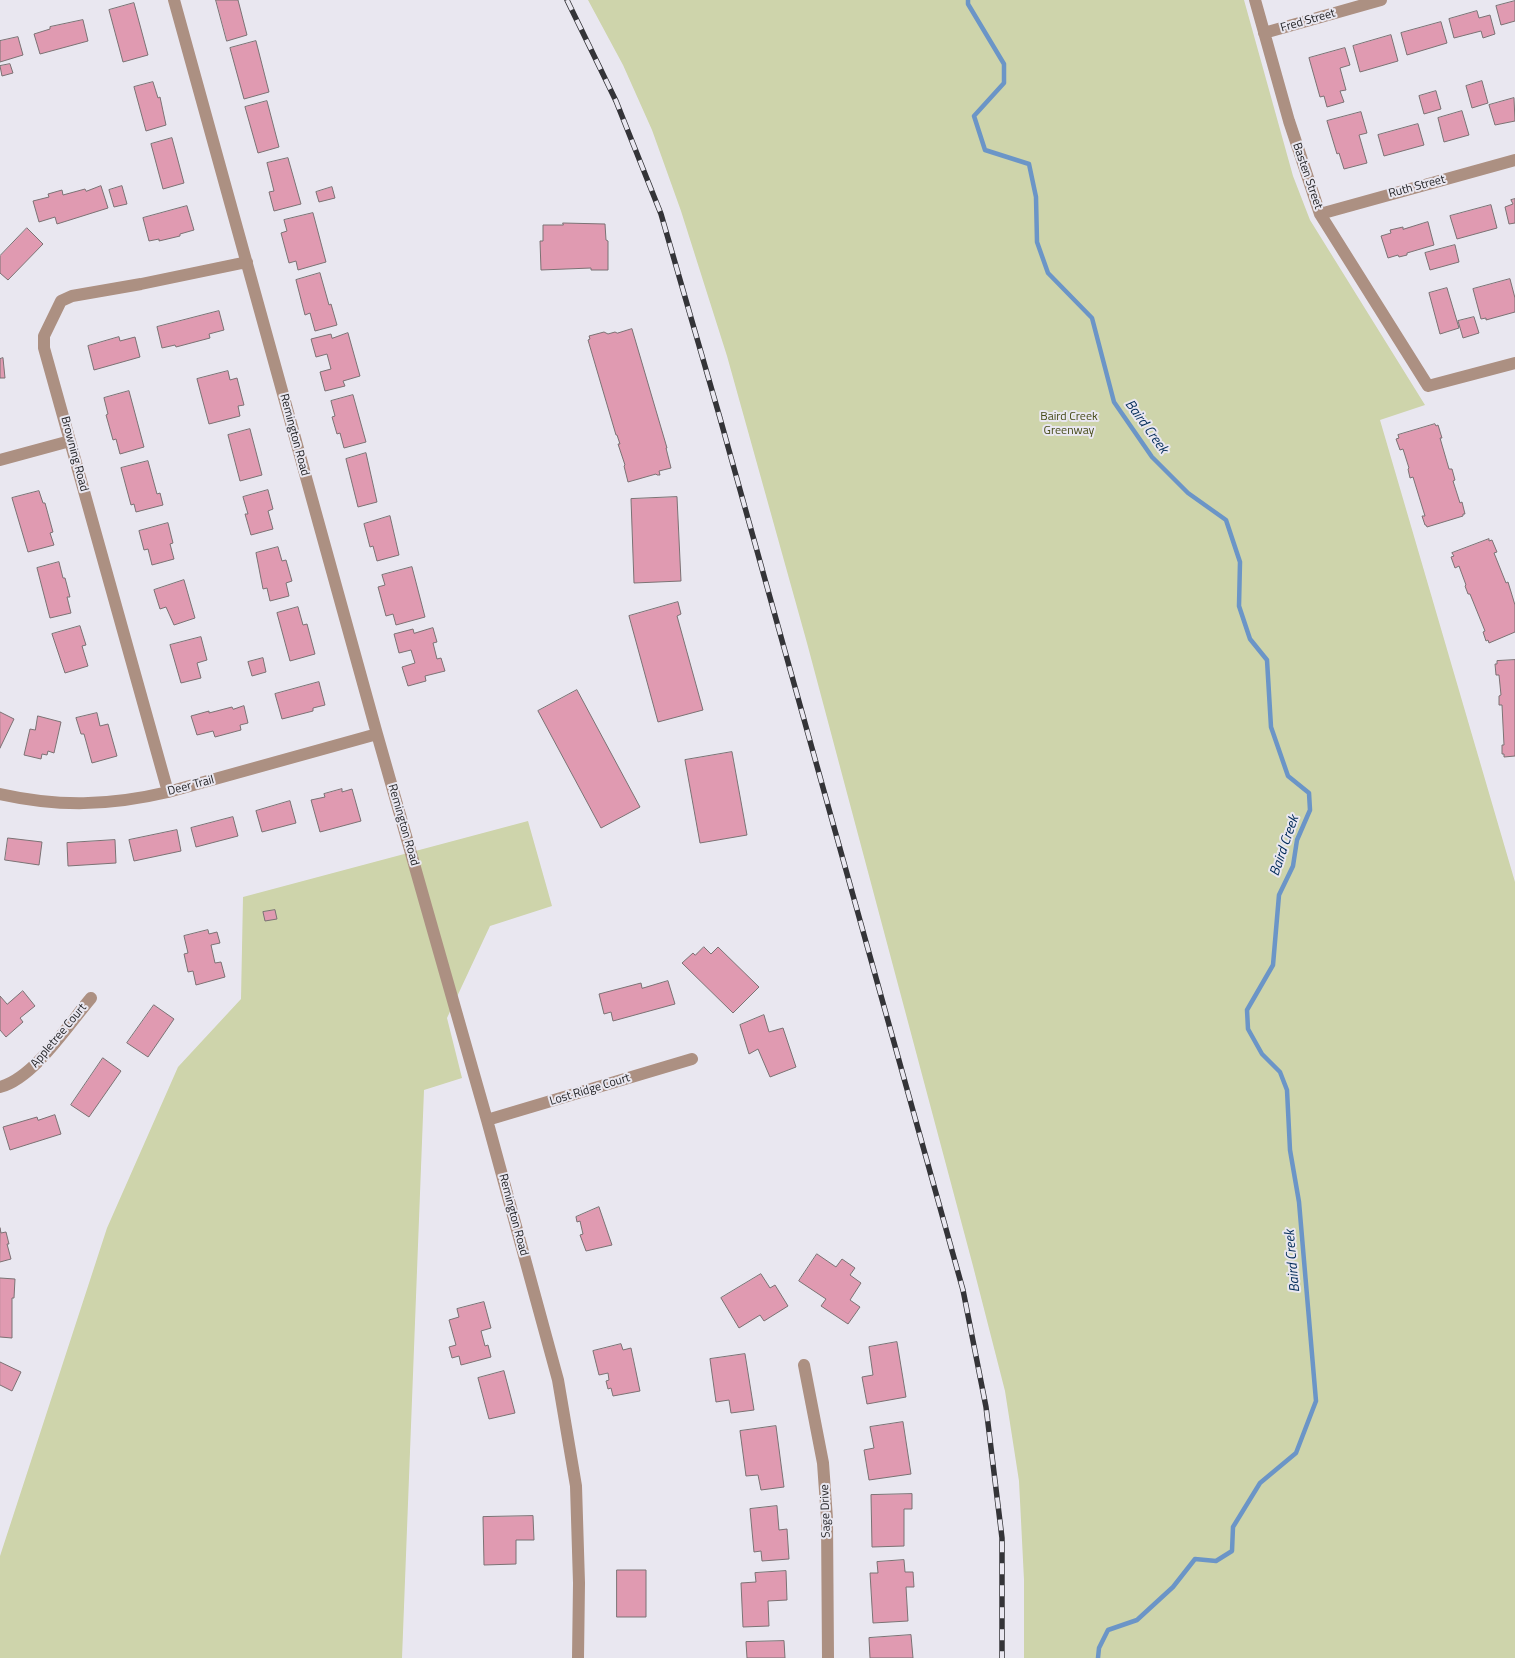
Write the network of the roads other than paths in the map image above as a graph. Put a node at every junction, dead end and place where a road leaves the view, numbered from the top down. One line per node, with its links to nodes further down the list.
1 (174, 0): 7 (street, Remington Road)
2 (1255, 0): 4 (street, Basten Street)
3 (1381, 0): 4 (street, Fred Street)
4 (1264, 33): 6 (street, Basten Street)
5 (1515, 160): 6 (street, Ruth Street)
6 (1320, 214): 8 (street, Basten Street)
7 (247, 262): 9 (street, Browning Road); 11 (street, Remington Road)
8 (1515, 363)
9 (70, 441): 10 (street); 12 (street, Browning Road)
10 (0, 460)
11 (377, 734): 12 (street, Deer Trail); 17 (street, Remington Road)
12 (168, 792): 13 (street, Deer Trail)
13 (0, 794)
14 (91, 998): 16 (street, Appletree Court)
15 (692, 1060): 17 (street, Lost Ridge Court)
16 (0, 1087)
17 (487, 1120): 19 (street, Remington Road)
18 (804, 1366): 20 (street, Sage Drive)
19 (578, 1658)
20 (828, 1658)

